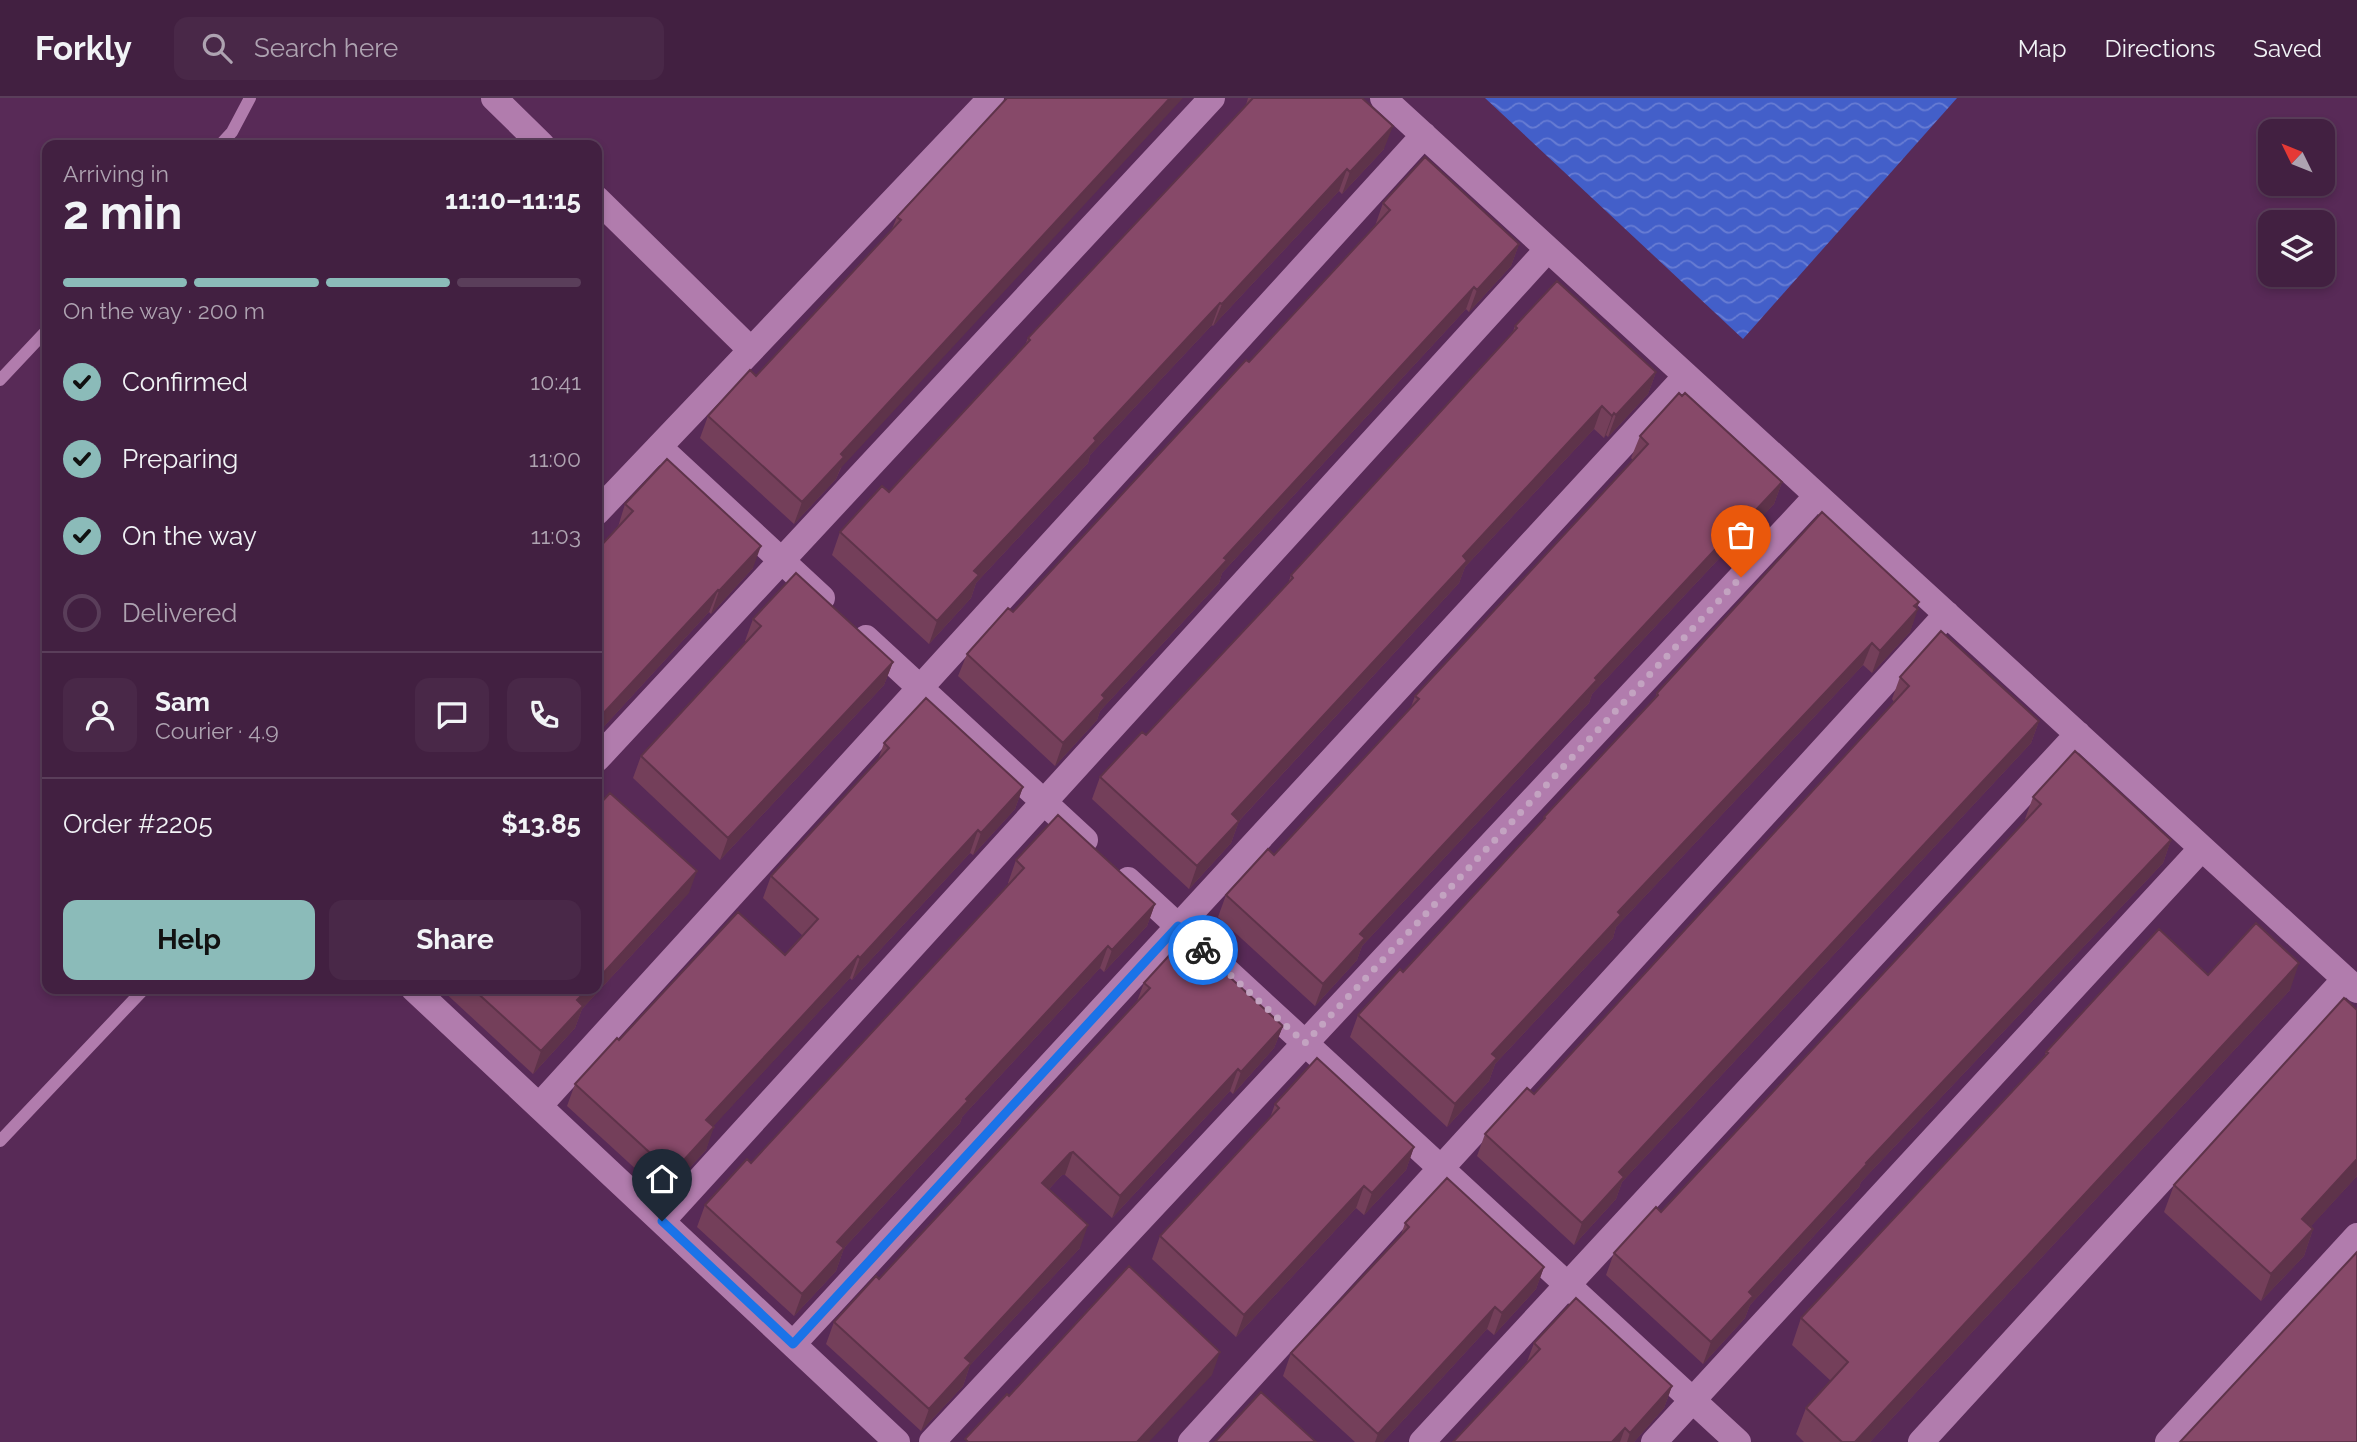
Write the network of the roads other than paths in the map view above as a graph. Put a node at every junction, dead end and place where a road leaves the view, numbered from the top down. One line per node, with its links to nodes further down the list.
1 (250, 98): 7 (lane)
2 (494, 98): 8 (street)
3 (991, 98): 12 (street)
4 (1212, 98): 18 (street)
5 (1383, 98): 6 (street)
6 (1424, 135): 10 (street); 20 (street)
7 (225, 140)
8 (537, 140)
9 (602, 204): 12 (street)
10 (1548, 249): 13 (street); 23 (street)
11 (42, 335): 14 (lane)
12 (751, 351): 15 (street)
13 (1686, 376): 16 (street); 25 (street)
14 (0, 380)
15 (659, 447): 17 (street); 18 (street)
16 (1817, 496): 19 (street); 29 (street)
17 (602, 507)
18 (781, 560): 20 (street); 22 (street)
19 (1947, 614): 21 (street); 32 (street)
20 (920, 688): 23 (street); 30 (street)
21 (2078, 734): 24 (street); 35 (street)
22 (602, 754)
23 (1044, 802): 25 (street); 33 (street)
24 (2202, 848): 26 (street); 37 (street)
25 (1178, 926): 29 (street); 36 (street)
26 (2351, 985): 44 (street)
27 (139, 994): 31 (lane)
28 (419, 994): 30 (street)
29 (1305, 1043): 32 (street); 39 (street)
30 (539, 1105): 33 (street)
31 (0, 1141)
32 (1441, 1168): 35 (street); 40 (street)
33 (662, 1221): 36 (street)
34 (2357, 1236): 45 (street)
35 (1568, 1285): 37 (street); 41 (street)
36 (793, 1344): 38 (street)
37 (1692, 1400): 42 (street); 43 (street)
38 (897, 1442)
39 (932, 1442)
40 (1191, 1442)
41 (1422, 1442)
42 (1654, 1442)
43 (1738, 1442)
44 (1921, 1442)
45 (2168, 1442)

